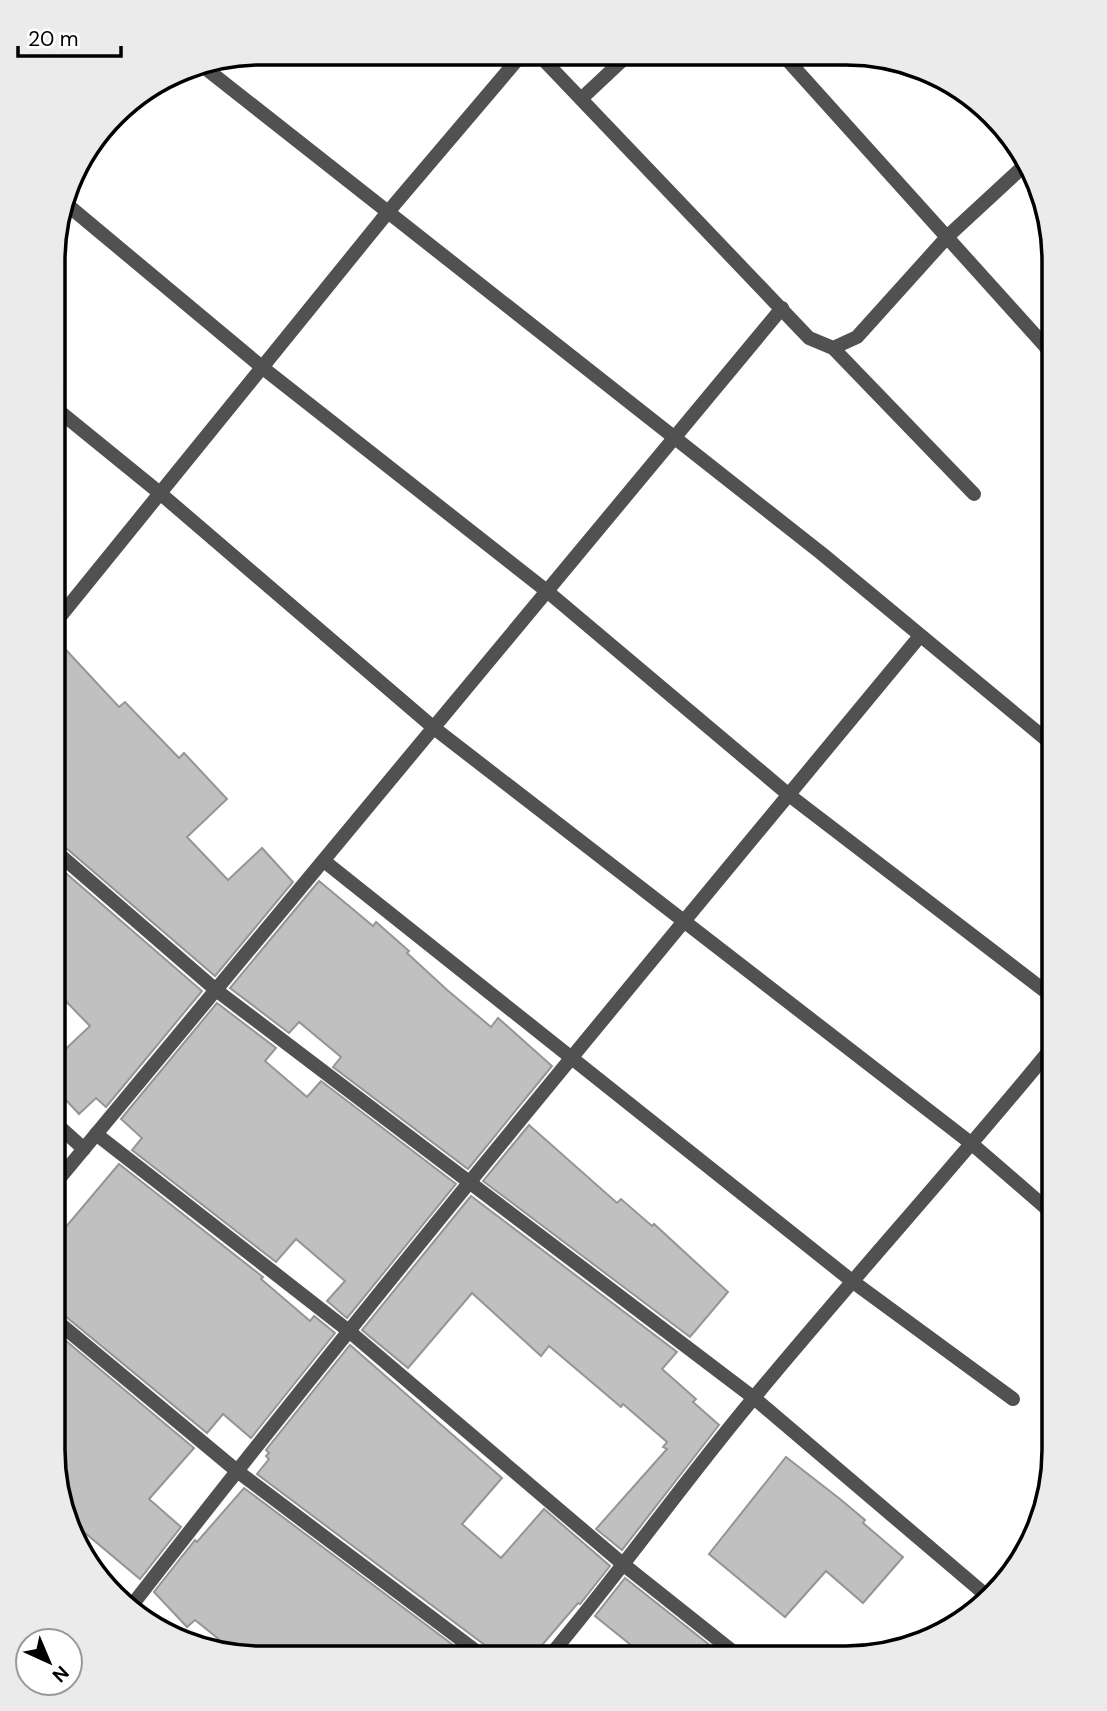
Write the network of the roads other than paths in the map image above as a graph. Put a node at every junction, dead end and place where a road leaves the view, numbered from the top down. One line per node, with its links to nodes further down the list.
1 (513, 65): 9 (street)
2 (548, 65): 6 (street)
3 (617, 65): 6 (street)
4 (792, 65): 10 (street)
5 (210, 72): 9 (street)
6 (581, 99): 11 (street)
7 (1020, 170): 10 (street)
8 (72, 209): 14 (street)
9 (388, 212): 14 (street); 16 (street)
10 (948, 236): 12 (street); 13 (street)
11 (782, 309): 13 (street); 16 (street)
12 (1042, 342)
13 (833, 348): 18 (street)
14 (263, 368): 17 (street); 19 (street)
15 (65, 416): 17 (street)
16 (676, 439): 19 (street); 21 (street)
17 (161, 494): 20 (street); 22 (street)
18 (975, 494)
19 (548, 592): 22 (street); 24 (street)
20 (65, 611)
21 (920, 636): 23 (street); 24 (street)
22 (434, 728): 26 (street); 27 (street)
23 (1042, 736)
24 (789, 795): 27 (street); 28 (street)
25 (65, 859): 29 (street)
26 (324, 861): 29 (street); 30 (street)
27 (684, 921): 30 (street); 34 (street)
28 (1042, 989)
29 (216, 990): 33 (street); 37 (street)
30 (572, 1058): 37 (street); 39 (street)
31 (1042, 1059): 34 (street)
32 (65, 1132): 35 (street)
33 (96, 1134): 35 (street); 41 (street)
34 (972, 1144): 38 (street); 39 (street)
35 (84, 1149): 36 (street)
36 (65, 1172)
37 (471, 1182): 41 (street); 42 (street)
38 (1042, 1205)
39 (852, 1281): 42 (street); 43 (street)
40 (65, 1328): 44 (street)
41 (349, 1332): 44 (street); 45 (street)
42 (754, 1398): 45 (street); 46 (street)
43 (1013, 1399)
44 (237, 1471): 47 (street); 48 (street)
45 (624, 1564): 49 (street); 50 (street)
46 (982, 1592)
47 (136, 1602)
48 (469, 1646)
49 (558, 1646)
50 (726, 1646)

